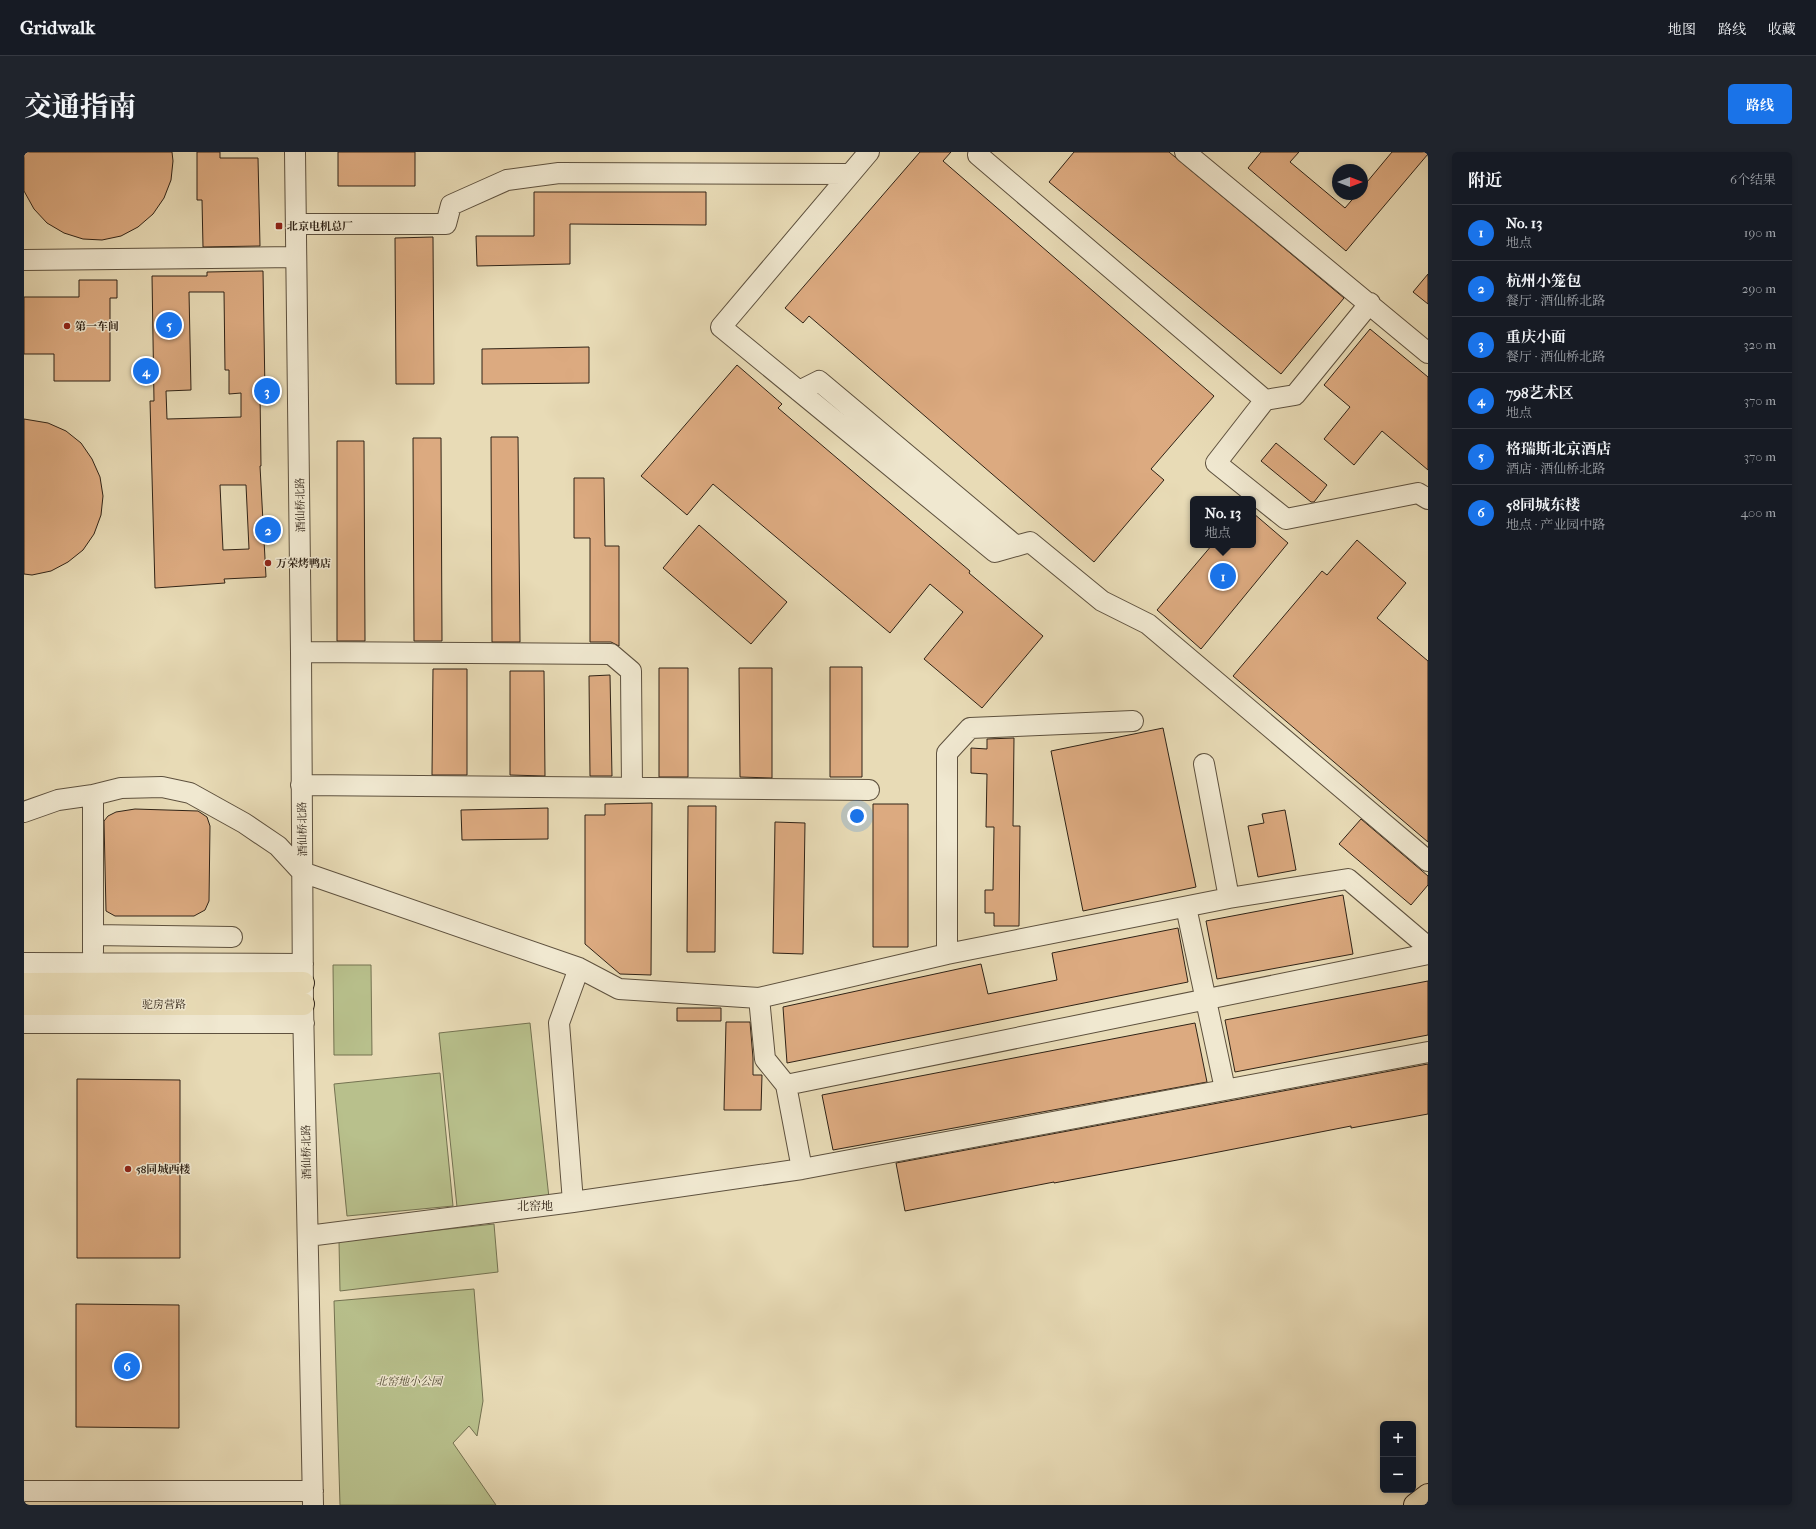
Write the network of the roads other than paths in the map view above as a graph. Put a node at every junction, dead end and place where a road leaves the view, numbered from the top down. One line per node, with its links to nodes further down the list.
1 (295, 152): 6 (street, 酒仙桥北路)
2 (869, 152): 5 (street)
3 (1184, 152): 9 (street)
4 (982, 153): 11 (street)
5 (850, 174): 6 (street); 21 (street)
6 (296, 224): 7 (street, 酒仙桥北路)
7 (296, 257): 8 (street); 13 (street, 酒仙桥北路)
8 (24, 260)
9 (1370, 303): 10 (street); 11 (street)
10 (1428, 353)
11 (1265, 400): 12 (street)
12 (1428, 499)
13 (301, 652): 16 (street, 酒仙桥北路); 17 (street)
14 (1133, 722): 27 (street)
15 (1204, 764): 23 (street)
16 (301, 785): 17 (street); 22 (street, 酒仙桥北路)
17 (632, 788): 18 (street)
18 (869, 790)
19 (93, 795): 20 (street); 22 (street); 25 (street)
20 (24, 812)
21 (1428, 861)
22 (302, 872): 30 (street); 32 (street, 酒仙桥北路)
23 (1229, 898): 24 (street); 26 (street)
24 (1186, 907): 27 (street); 34 (street)
25 (232, 937)
26 (1428, 947)
27 (947, 954): 33 (street)
28 (1428, 954): 34 (street)
29 (24, 963): 32 (street)
30 (580, 968): 33 (street); 41 (street)
31 (24, 984): 32 (main road, 驼房营路)
32 (303, 994): 35 (main road, 驼房营路); 36 (street); 42 (street, 酒仙桥北路)
33 (759, 998): 38 (street)
34 (1205, 998): 38 (street); 39 (street)
35 (24, 1004)
36 (24, 1023)
37 (1428, 1052): 39 (street)
38 (786, 1085): 40 (street)
39 (1225, 1089): 40 (street)
40 (802, 1169): 41 (street)
41 (573, 1202): 42 (street)
42 (308, 1236): 45 (street, 酒仙桥北路)
43 (24, 1491): 45 (street)
44 (1428, 1495): 46 (main road)
45 (313, 1498)
46 (1415, 1505)

